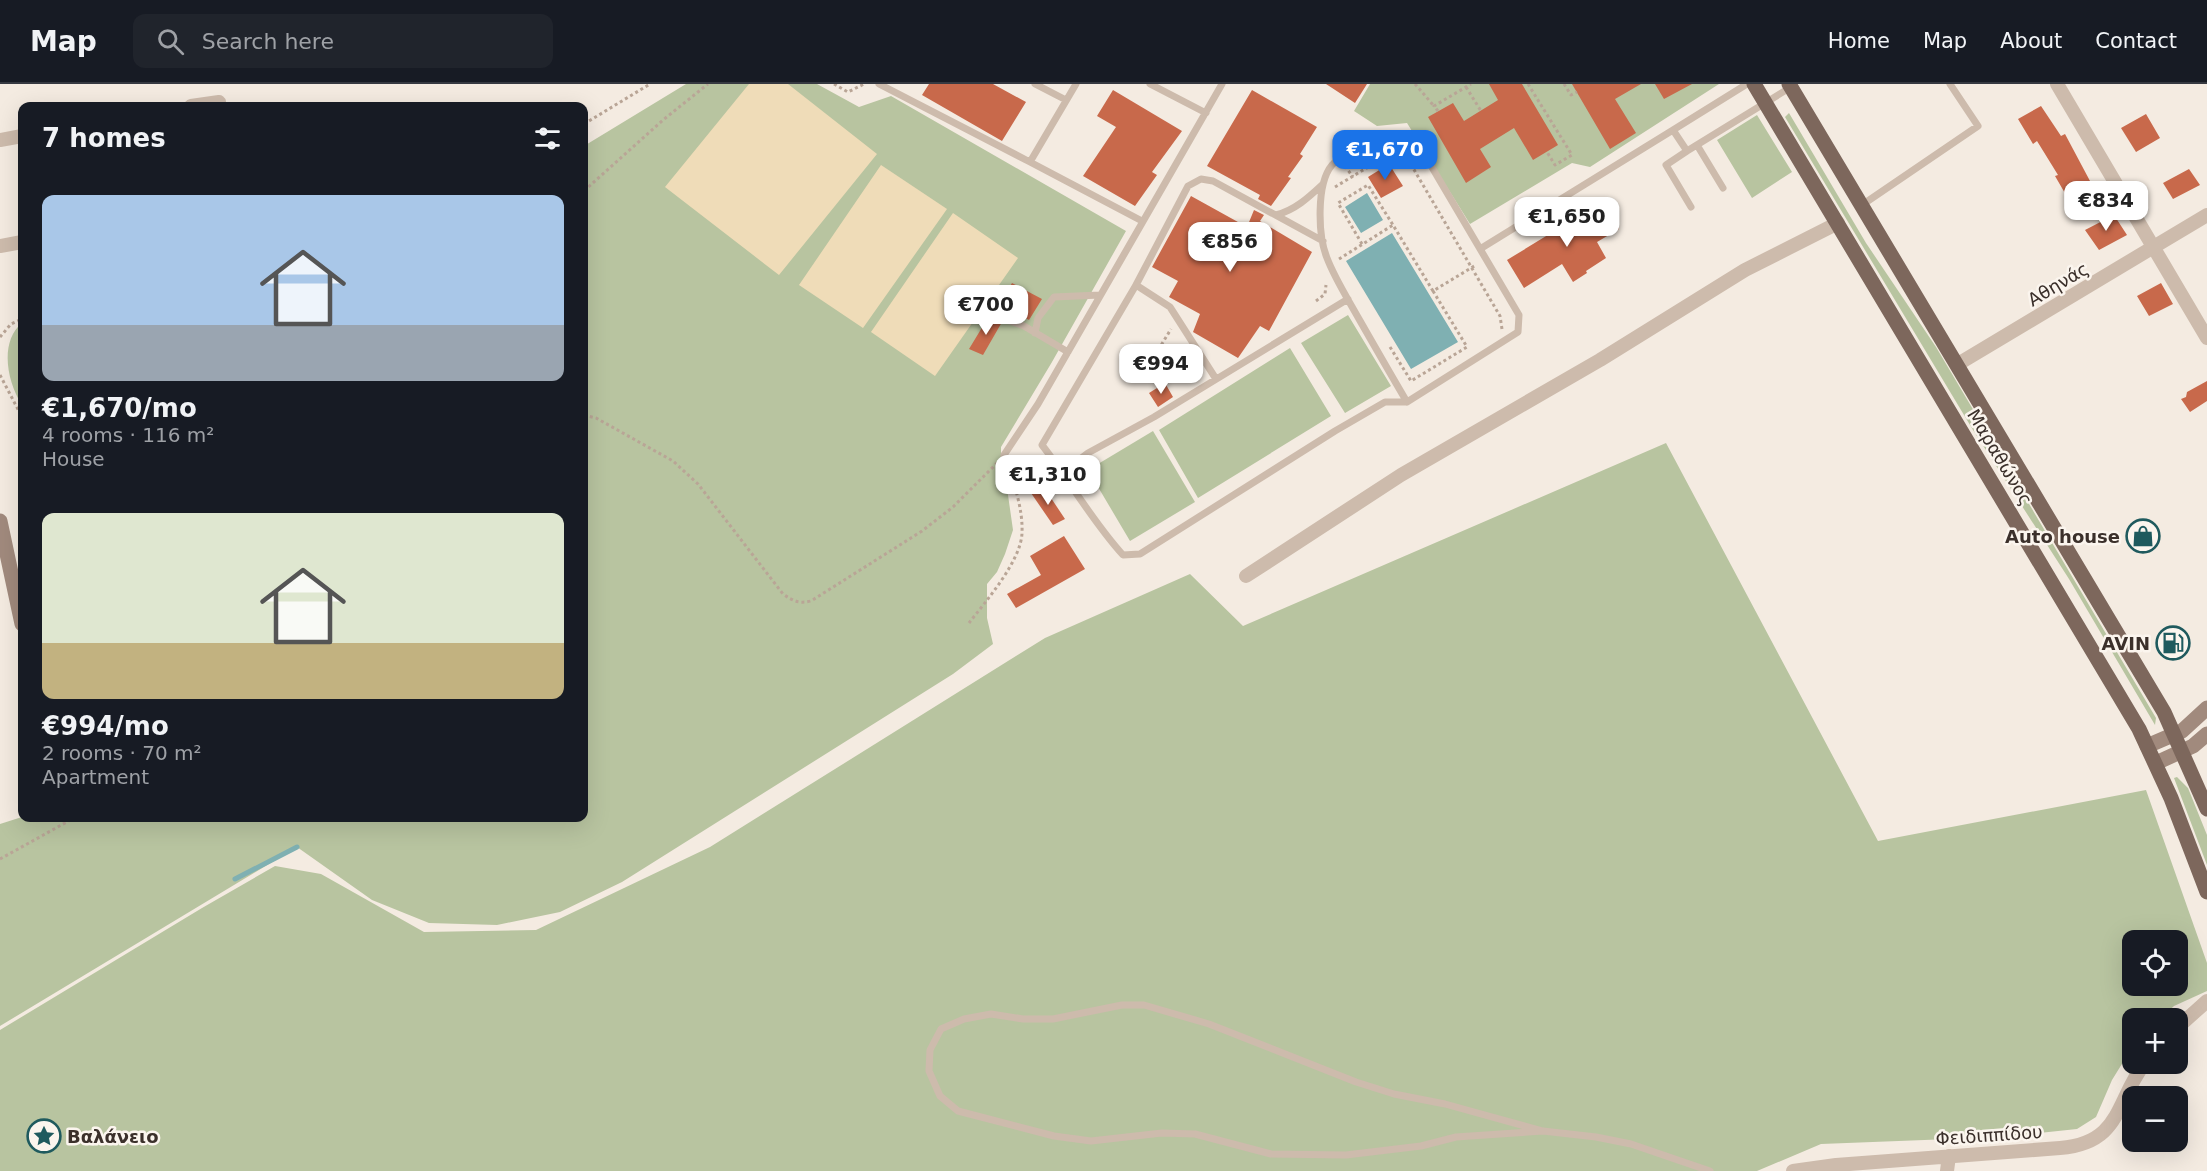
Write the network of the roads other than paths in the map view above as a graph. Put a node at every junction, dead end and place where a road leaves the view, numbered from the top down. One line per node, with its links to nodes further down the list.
1 (879, 84): 19 (lane)
2 (1035, 84): 11 (lane)
3 (1076, 84): 11 (lane)
4 (1150, 84): 13 (lane)
5 (1222, 84): 13 (lane)
6 (1747, 84): 14 (lane)
7 (1754, 84): 12 (main road, Μαραθώνος)
8 (1950, 84): 22 (lane)
9 (2057, 84): 31 (street)
10 (1790, 86): 12 (lane); 22 (main road, Μαραθώνος)
11 (1066, 100): 19 (lane)
12 (1759, 106): 17 (lane); 27 (main road, Μαραθώνος)
13 (1206, 113): 26 (lane)
14 (1673, 130): 18 (lane); 32 (lane)
15 (18, 137): 16 (street)
16 (0, 140)
17 (1697, 145): 18 (lane); 21 (lane)
18 (1687, 151): 23 (lane)
19 (1030, 162): 26 (lane)
20 (1323, 184): 24 (lane); 28 (lane); 32 (lane)
21 (1723, 188)
22 (1862, 205): 40 (main road, Μαραθώνος)
23 (1691, 207)
24 (1276, 215): 28 (lane); 33 (lane)
25 (2207, 215): 31 (street, Αθηνάς)
26 (1142, 221): 34 (lane)
27 (1838, 223): 46 (street); 51 (main road, Μαραθώνος)
28 (1323, 241): 35 (lane)
29 (18, 243): 30 (street)
30 (0, 246)
31 (2154, 247): 38 (street); 40 (street, Αθηνάς)
32 (1480, 249): 42 (lane)
33 (1136, 285): 41 (lane); 44 (lane)
34 (1100, 296): 37 (lane); 39 (lane)
35 (1348, 299): 41 (lane); 42 (lane)
36 (1010, 321): 37 (lane)
37 (1035, 333): 39 (lane)
38 (2207, 338)
39 (1068, 352): 43 (lane)
40 (1958, 364): 49 (main road, Μαραθώνος)
41 (1216, 379): 44 (lane)
42 (1407, 402): 44 (lane)
43 (1004, 455)
44 (1063, 472)
45 (0, 521): 47 (street)
46 (1246, 576)
47 (18, 605)
48 (2207, 708): 49 (street)
49 (2175, 734): 51 (street); 52 (main road, Μαραθώνος)
50 (2207, 734): 52 (street)
51 (2147, 746): 53 (main road, Μαραθώνος)
52 (2183, 752): 53 (street); 54 (main road, Μαραθώνος)
53 (2156, 764): 55 (main road, Μαραθώνος)
54 (2207, 809)
55 (2207, 892)
56 (2207, 1000): 58 (street)
57 (2207, 1014): 59 (street)
58 (2188, 1018)
59 (2188, 1021)
60 (2138, 1074): 62 (street, Φειδιππίδου)
61 (1543, 1131): 61 (lane); 63 (lane)
62 (1949, 1156): 64 (street, Φειδιππίδου); 65 (street)
63 (1710, 1171)
64 (1793, 1171)
65 (1947, 1171)

